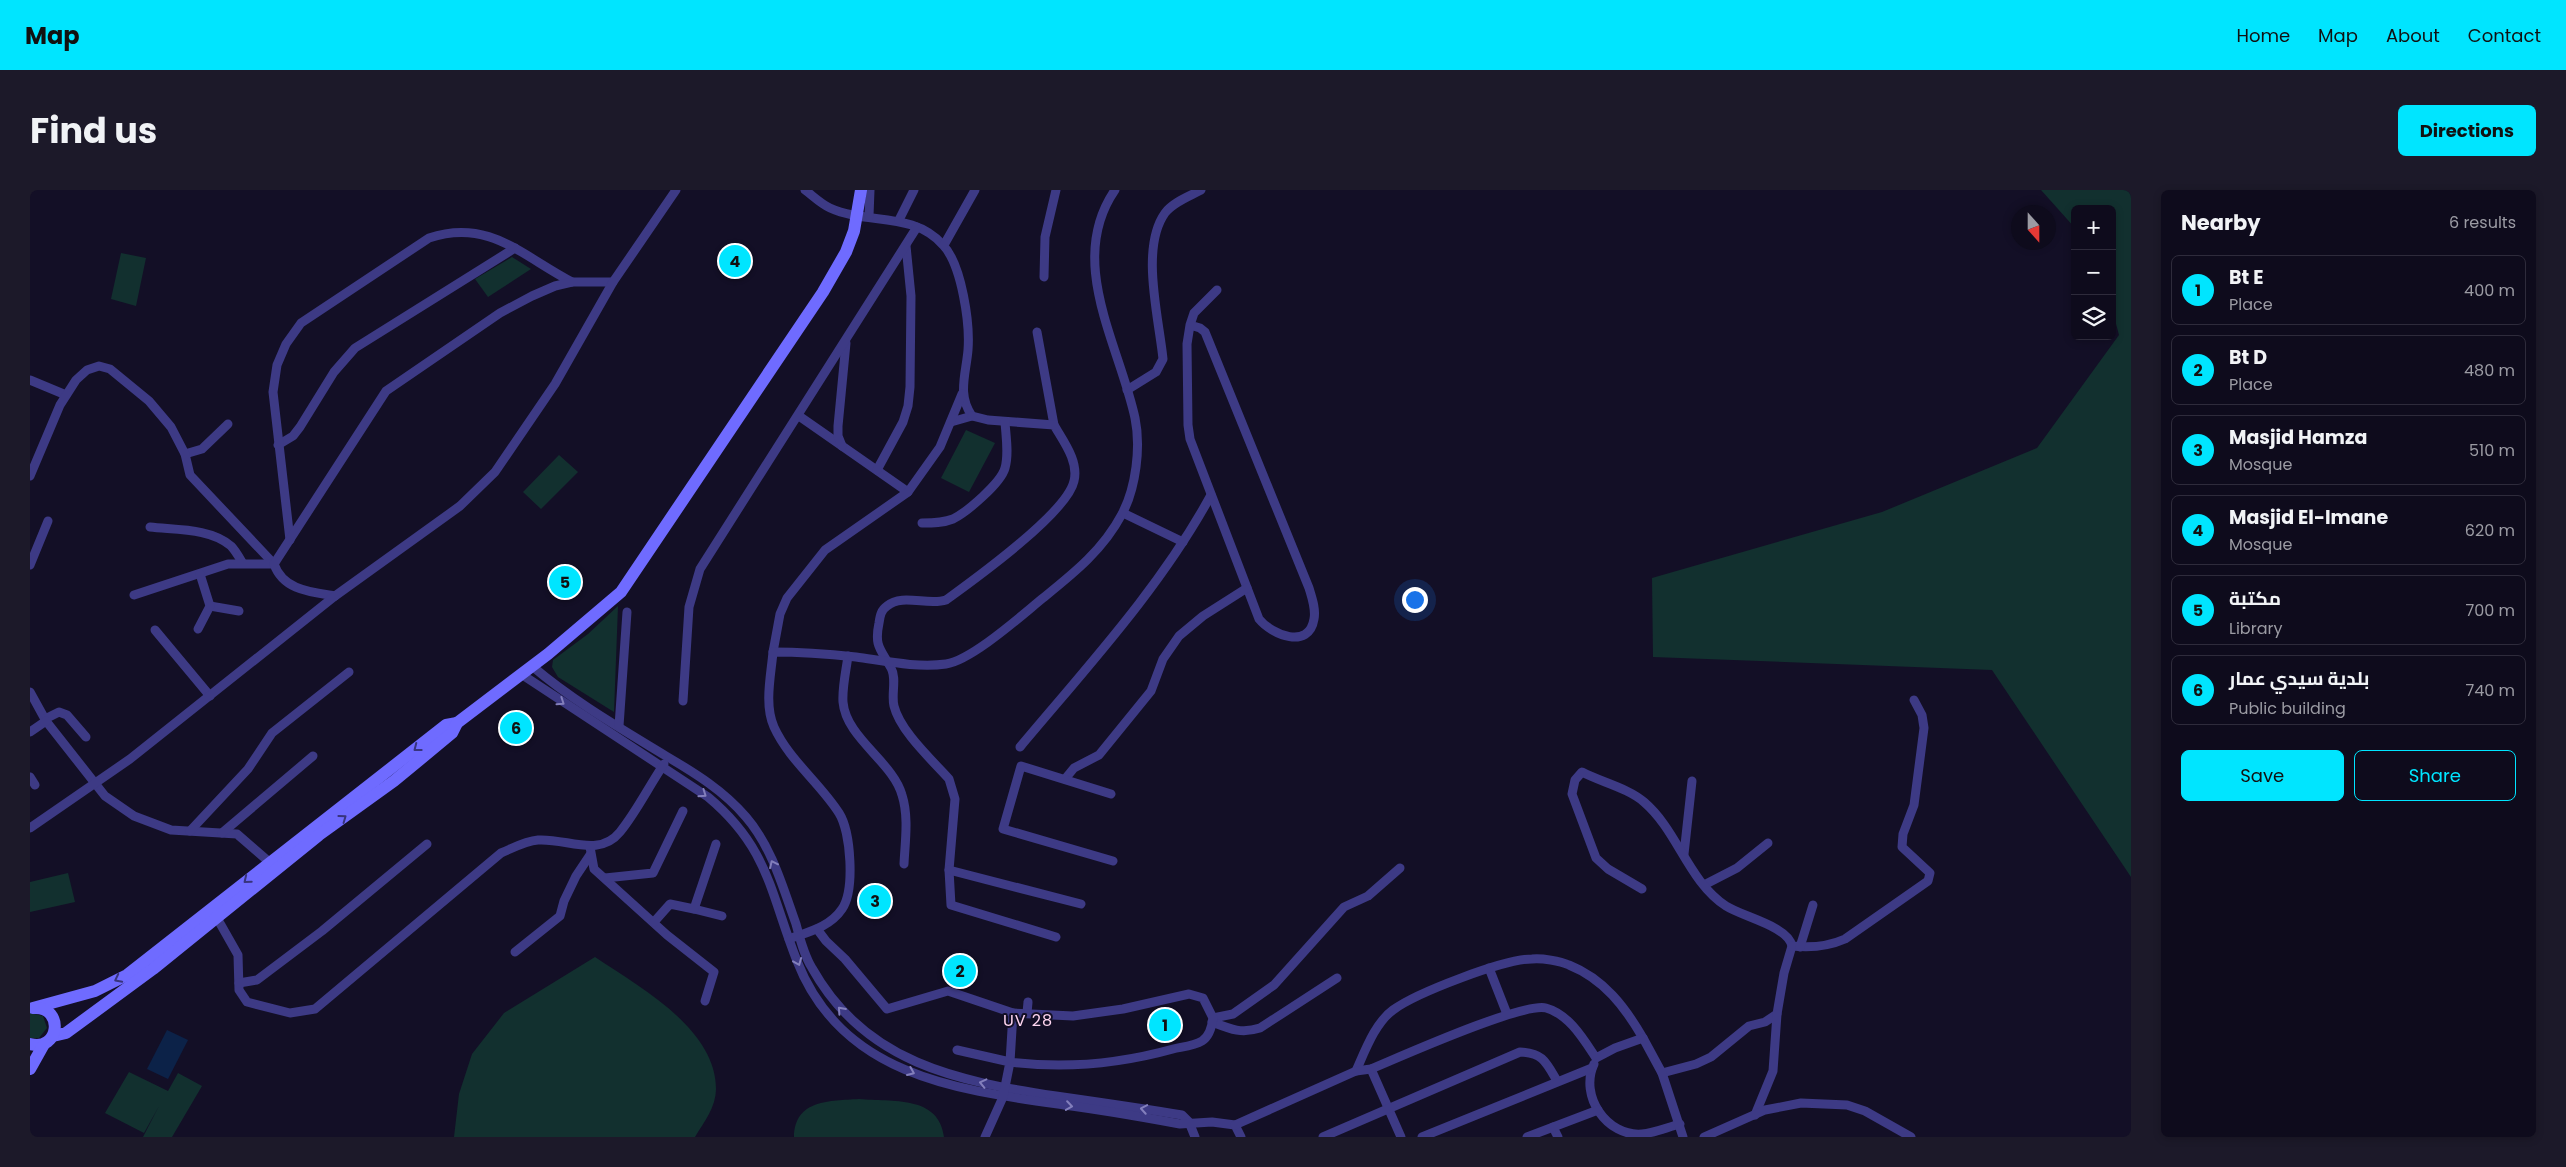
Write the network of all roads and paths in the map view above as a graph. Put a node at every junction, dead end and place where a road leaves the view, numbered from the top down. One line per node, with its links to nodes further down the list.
1 (676, 190): 18 (street)
2 (805, 190): 10 (street)
3 (861, 190): 10 (street)
4 (870, 190): 10 (street)
5 (914, 190): 11 (street)
6 (976, 190): 13 (street)
7 (1056, 190): 16 (street)
8 (1115, 190): 24 (street)
9 (1201, 190): 24 (street)
10 (863, 215): 11 (street); 62 (street)
11 (898, 220): 12 (street)
12 (917, 227): 13 (street); 14 (street)
13 (944, 245): 25 (street)
14 (906, 246): 22 (street); 37 (street)
15 (515, 248): 17 (street); 33 (street); 33 (street)
16 (1044, 277)
17 (572, 282): 18 (street); 45 (street)
18 (613, 282): 53 (street)
19 (1217, 290): 20 (street)
20 (1190, 325): 40 (street); 51 (street)
21 (1037, 332): 32 (street)
22 (846, 340): 27 (street); 34 (street)
23 (30, 380): 26 (street)
24 (1127, 390): 41 (street)
25 (962, 393): 28 (street); 29 (street)
26 (66, 395): 35 (street); 36 (street)
27 (799, 416): 34 (street); 68 (street)
28 (972, 416): 29 (street); 30 (street)
29 (951, 422): 39 (street)
30 (1005, 422): 32 (street); 43 (street)
31 (228, 424): 35 (street)
32 (1054, 425): 61 (street)
33 (278, 445): 45 (street)
34 (842, 446): 37 (street)
35 (185, 454): 48 (street)
36 (34, 455): 38 (street)
37 (877, 470): 39 (street)
38 (30, 476)
39 (908, 492): 59 (street)
40 (1211, 495): 46 (street); 51 (street)
41 (1123, 513): 46 (street); 61 (street)
42 (48, 521): 49 (street)
43 (922, 523)
44 (150, 527): 47 (street)
45 (290, 540): 48 (street)
46 (1183, 542): 73 (street)
47 (242, 562): 48 (street); 50 (street)
48 (274, 564): 53 (street)
49 (30, 565)
50 (200, 574): 52 (street); 54 (street)
51 (1247, 588): 77 (street)
52 (134, 596)
53 (335, 596): 66 (street)
54 (210, 606): 55 (street); 57 (street)
55 (239, 611)
56 (627, 612): 70 (street)
57 (198, 629)
58 (155, 630): 66 (street)
59 (773, 652): 60 (street); 104 (street)
60 (848, 656): 61 (street); 91 (street)
61 (885, 661): 94 (street)
62 (532, 666): 64 (street); 70 (street)
63 (349, 672): 83 (street)
64 (521, 674): 76 (street, one-way to 76); 92 (street)
65 (30, 692): 69 (street)
66 (210, 696): 79 (street)
67 (1914, 700): 108 (street)
68 (683, 701)
69 (45, 720): 71 (street); 72 (street); 79 (street)
70 (618, 726): 75 (street)
71 (30, 732)
72 (86, 737)
73 (1020, 748)
74 (313, 756): 84 (street)
75 (669, 758): 76 (street); 105 (street, one-way to 75)
76 (662, 768): 88 (street); 107 (street, one-way to 107)
77 (1064, 779): 80 (street); 90 (street)
78 (1692, 782): 89 (street)
79 (95, 784): 82 (street); 83 (street)
80 (1111, 794)
81 (683, 811): 95 (street)
82 (30, 828)
83 (190, 831): 84 (street)
84 (222, 833): 92 (street)
85 (1768, 843): 96 (street)
86 (427, 844): 112 (street)
87 (716, 844): 100 (street)
88 (590, 851): 95 (street); 109 (street); 112 (street)
89 (1684, 854): 96 (street); 97 (street)
90 (1113, 861)
91 (904, 864)
92 (273, 865): 102 (street); 116 (street, one-way to 116)
93 (1400, 868): 122 (street)
94 (949, 870): 98 (street); 106 (street)
95 (605, 878): 103 (street)
96 (1704, 885): 108 (street)
97 (1642, 889)
98 (1081, 904)
99 (1813, 905): 108 (street)
100 (694, 909): 101 (street); 103 (street)
101 (722, 916)
102 (217, 918): 112 (street); 124 (street)
103 (654, 922): 113 (street)
104 (817, 929): 105 (street); 117 (street)
105 (799, 935): 107 (street); 135 (street, one-way to 105)
106 (1056, 937)
107 (789, 939): 135 (street, one-way to 135)
108 (1796, 946): 121 (street)
109 (515, 952)
110 (1489, 968): 120 (street); 123 (street); 132 (street)
111 (1337, 978): 122 (street)
112 (239, 983)
113 (705, 1002)
114 (1028, 1002): 118 (street)
115 (1096, 1003): 119 (street)
116 (32, 1008): 124 (street)
117 (1013, 1013): 118 (street); 128 (street)
118 (1028, 1013): 119 (street)
119 (1097, 1013): 122 (street)
120 (1507, 1014): 127 (street); 131 (street)
121 (1777, 1014): 133 (street); 138 (street)
122 (1213, 1020): 128 (street)
123 (1643, 1038): 127 (street); 133 (street)
124 (48, 1040): 125 (street); 130 (street)
125 (30, 1044)
126 (957, 1050): 128 (street)
127 (1596, 1058): 129 (street)
128 (1010, 1062): 135 (street)
129 (1592, 1068): 134 (street); 137 (street)
130 (30, 1069)
131 (1371, 1069): 132 (street); 136 (street)
132 (1356, 1071): 140 (street)
133 (1662, 1073): 141 (street)
134 (1557, 1081): 136 (street); 148 (street)
135 (1004, 1092): 139 (street); 143 (street)
136 (1389, 1108): 146 (street); 147 (street)
137 (1598, 1110): 141 (street); 142 (street)
138 (1754, 1115): 152 (street); 153 (street)
139 (1190, 1122): 140 (street); 144 (street)
140 (1235, 1124): 145 (street)
141 (1680, 1124): 151 (street)
142 (1553, 1127): 149 (street); 150 (street)
143 (985, 1137)
144 (1194, 1137)
145 (1241, 1137)
146 (1323, 1137)
147 (1401, 1137)
148 (1422, 1137)
149 (1527, 1137)
150 (1558, 1137)
151 (1683, 1137)
152 (1704, 1137)
153 (1911, 1137)

